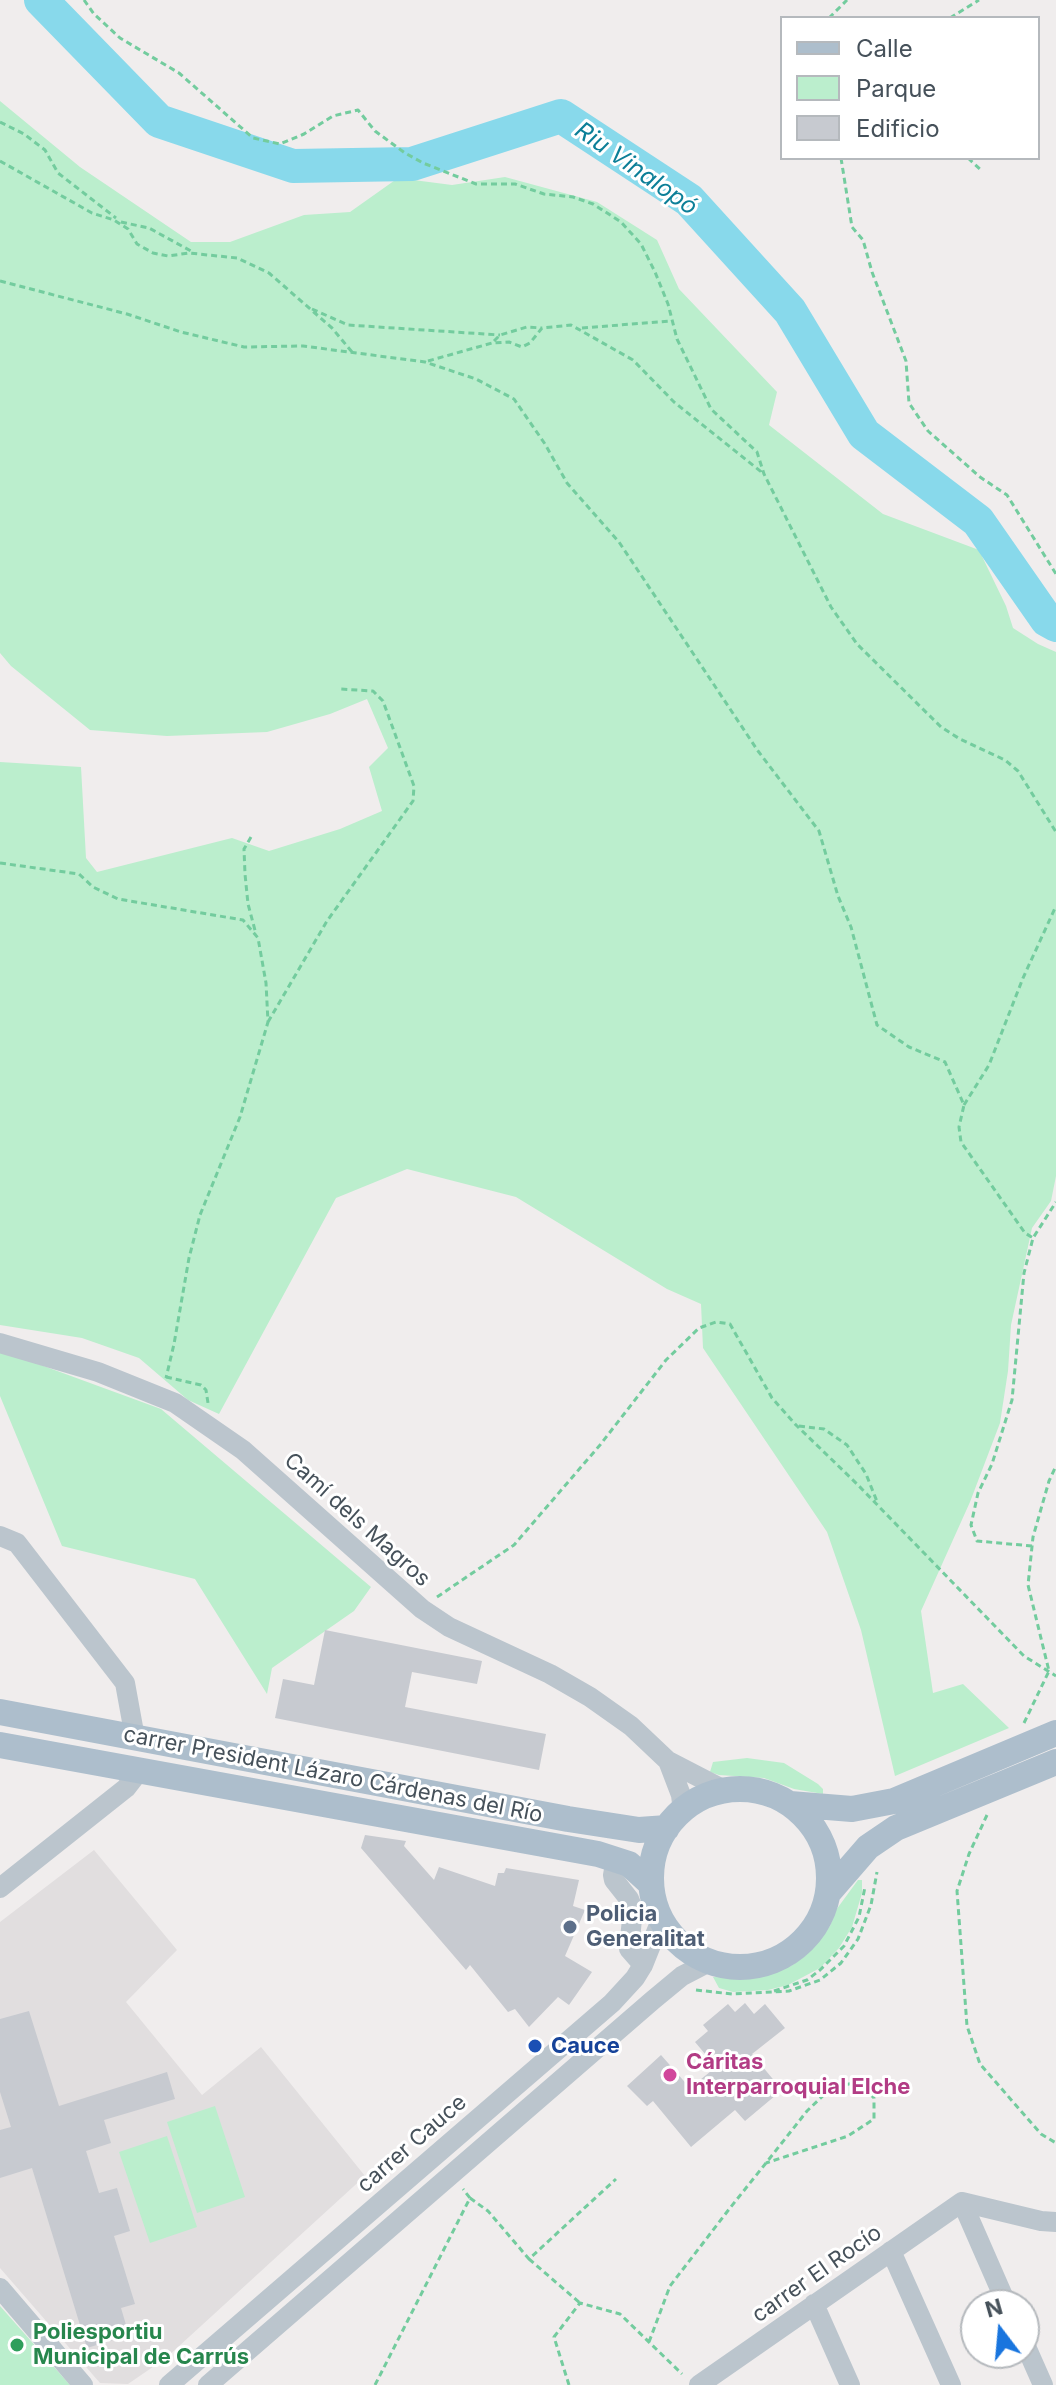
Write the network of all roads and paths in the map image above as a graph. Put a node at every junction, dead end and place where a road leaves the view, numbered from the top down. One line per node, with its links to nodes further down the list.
1 (84, 0): 15 (path)
2 (847, 0): 4 (path)
3 (979, 0): 5 (path)
4 (831, 16)
5 (953, 16)
6 (0, 122): 11 (path)
7 (841, 160): 23 (path)
8 (970, 160): 10 (path)
9 (0, 161): 11 (path)
10 (982, 171)
11 (118, 222): 12 (path); 12 (path)
12 (194, 253): 14 (path)
13 (0, 281): 20 (path)
14 (308, 307): 18 (path); 20 (path)
15 (670, 321): 17 (path); 22 (path)
16 (542, 328): 17 (path); 18 (path); 19 (path)
17 (581, 328): 22 (path)
18 (500, 335): 19 (path)
19 (492, 343): 21 (path)
20 (352, 353): 21 (path)
21 (425, 362): 31 (path)
22 (764, 474): 25 (path)
23 (1056, 574)
24 (340, 689): 30 (path)
25 (1056, 832)
26 (251, 837): 29 (path)
27 (0, 863): 29 (path)
28 (1056, 906): 31 (path)
29 (258, 938): 30 (path)
30 (268, 1022): 35 (path)
31 (964, 1105): 33 (path)
32 (1056, 1202): 33 (path)
33 (1033, 1238): 40 (path)
34 (0, 1343): 35 (street, Camí dels Magros)
35 (161, 1397): 41 (street, Camí dels Magros)
36 (796, 1425): 38 (path); 38 (path); 41 (path)
37 (1056, 1466): 40 (path)
38 (880, 1508): 42 (path)
39 (0, 1536): 47 (street)
40 (1032, 1546): 42 (path)
41 (422, 1609): 49 (street, Camí dels Magros)
42 (1049, 1671): 43 (path); 45 (path)
43 (1056, 1676)
44 (0, 1712): 47 (main road, carrer President Lázaro Cárdenas del Río)
45 (1022, 1727)
46 (1056, 1733): 53 (main road)
47 (135, 1738): 55 (main road, carrer President Lázaro Cárdenas del Río)
48 (0, 1745): 51 (main road, carrer President Lázaro Cárdenas del Río)
49 (668, 1761): 52 (street, Camí dels Magros); 55 (street, Camí dels Magros)
50 (1056, 1762): 56 (main road)
51 (140, 1770): 57 (main road, carrer President Lázaro Cárdenas del Río); 60 (street)
52 (726, 1791): 53 (main road); 55 (main road)
53 (790, 1804): 61 (main road)
54 (987, 1815): 67 (path)
55 (675, 1819): 59 (main road)
56 (873, 1855): 61 (main road); 65 (path)
57 (616, 1859): 59 (main road, carrer President Lázaro Cárdenas del Río); 64 (street)
58 (866, 1879): 65 (path)
59 (651, 1884): 62 (main road)
60 (0, 1888)
61 (829, 1892): 63 (main road)
62 (661, 1920): 63 (main road); 64 (street, carrer Cauce)
63 (709, 1962): 69 (street)
64 (643, 1965): 83 (street, carrer Cauce)
65 (774, 1991): 66 (path)
66 (686, 1995)
67 (1056, 2143)
68 (766, 2163): 68 (path); 80 (path)
69 (450, 2174): 71 (path); 84 (street)
70 (616, 2179): 75 (path)
71 (470, 2198): 75 (path); 85 (path)
72 (962, 2202): 73 (street); 74 (street, carrer El Rocío); 77 (street)
73 (1056, 2222)
74 (891, 2251): 79 (street, carrer El Rocío); 88 (street)
75 (529, 2259): 78 (path)
76 (0, 2288): 82 (street)
77 (1000, 2289)
78 (580, 2303): 80 (path); 86 (path)
79 (814, 2304): 81 (street, carrer El Rocío); 87 (street)
80 (649, 2342): 81 (path)
81 (690, 2380)
82 (83, 2385)
83 (169, 2385)
84 (208, 2385)
85 (375, 2385)
86 (569, 2385)
87 (850, 2385)
88 (951, 2385)

